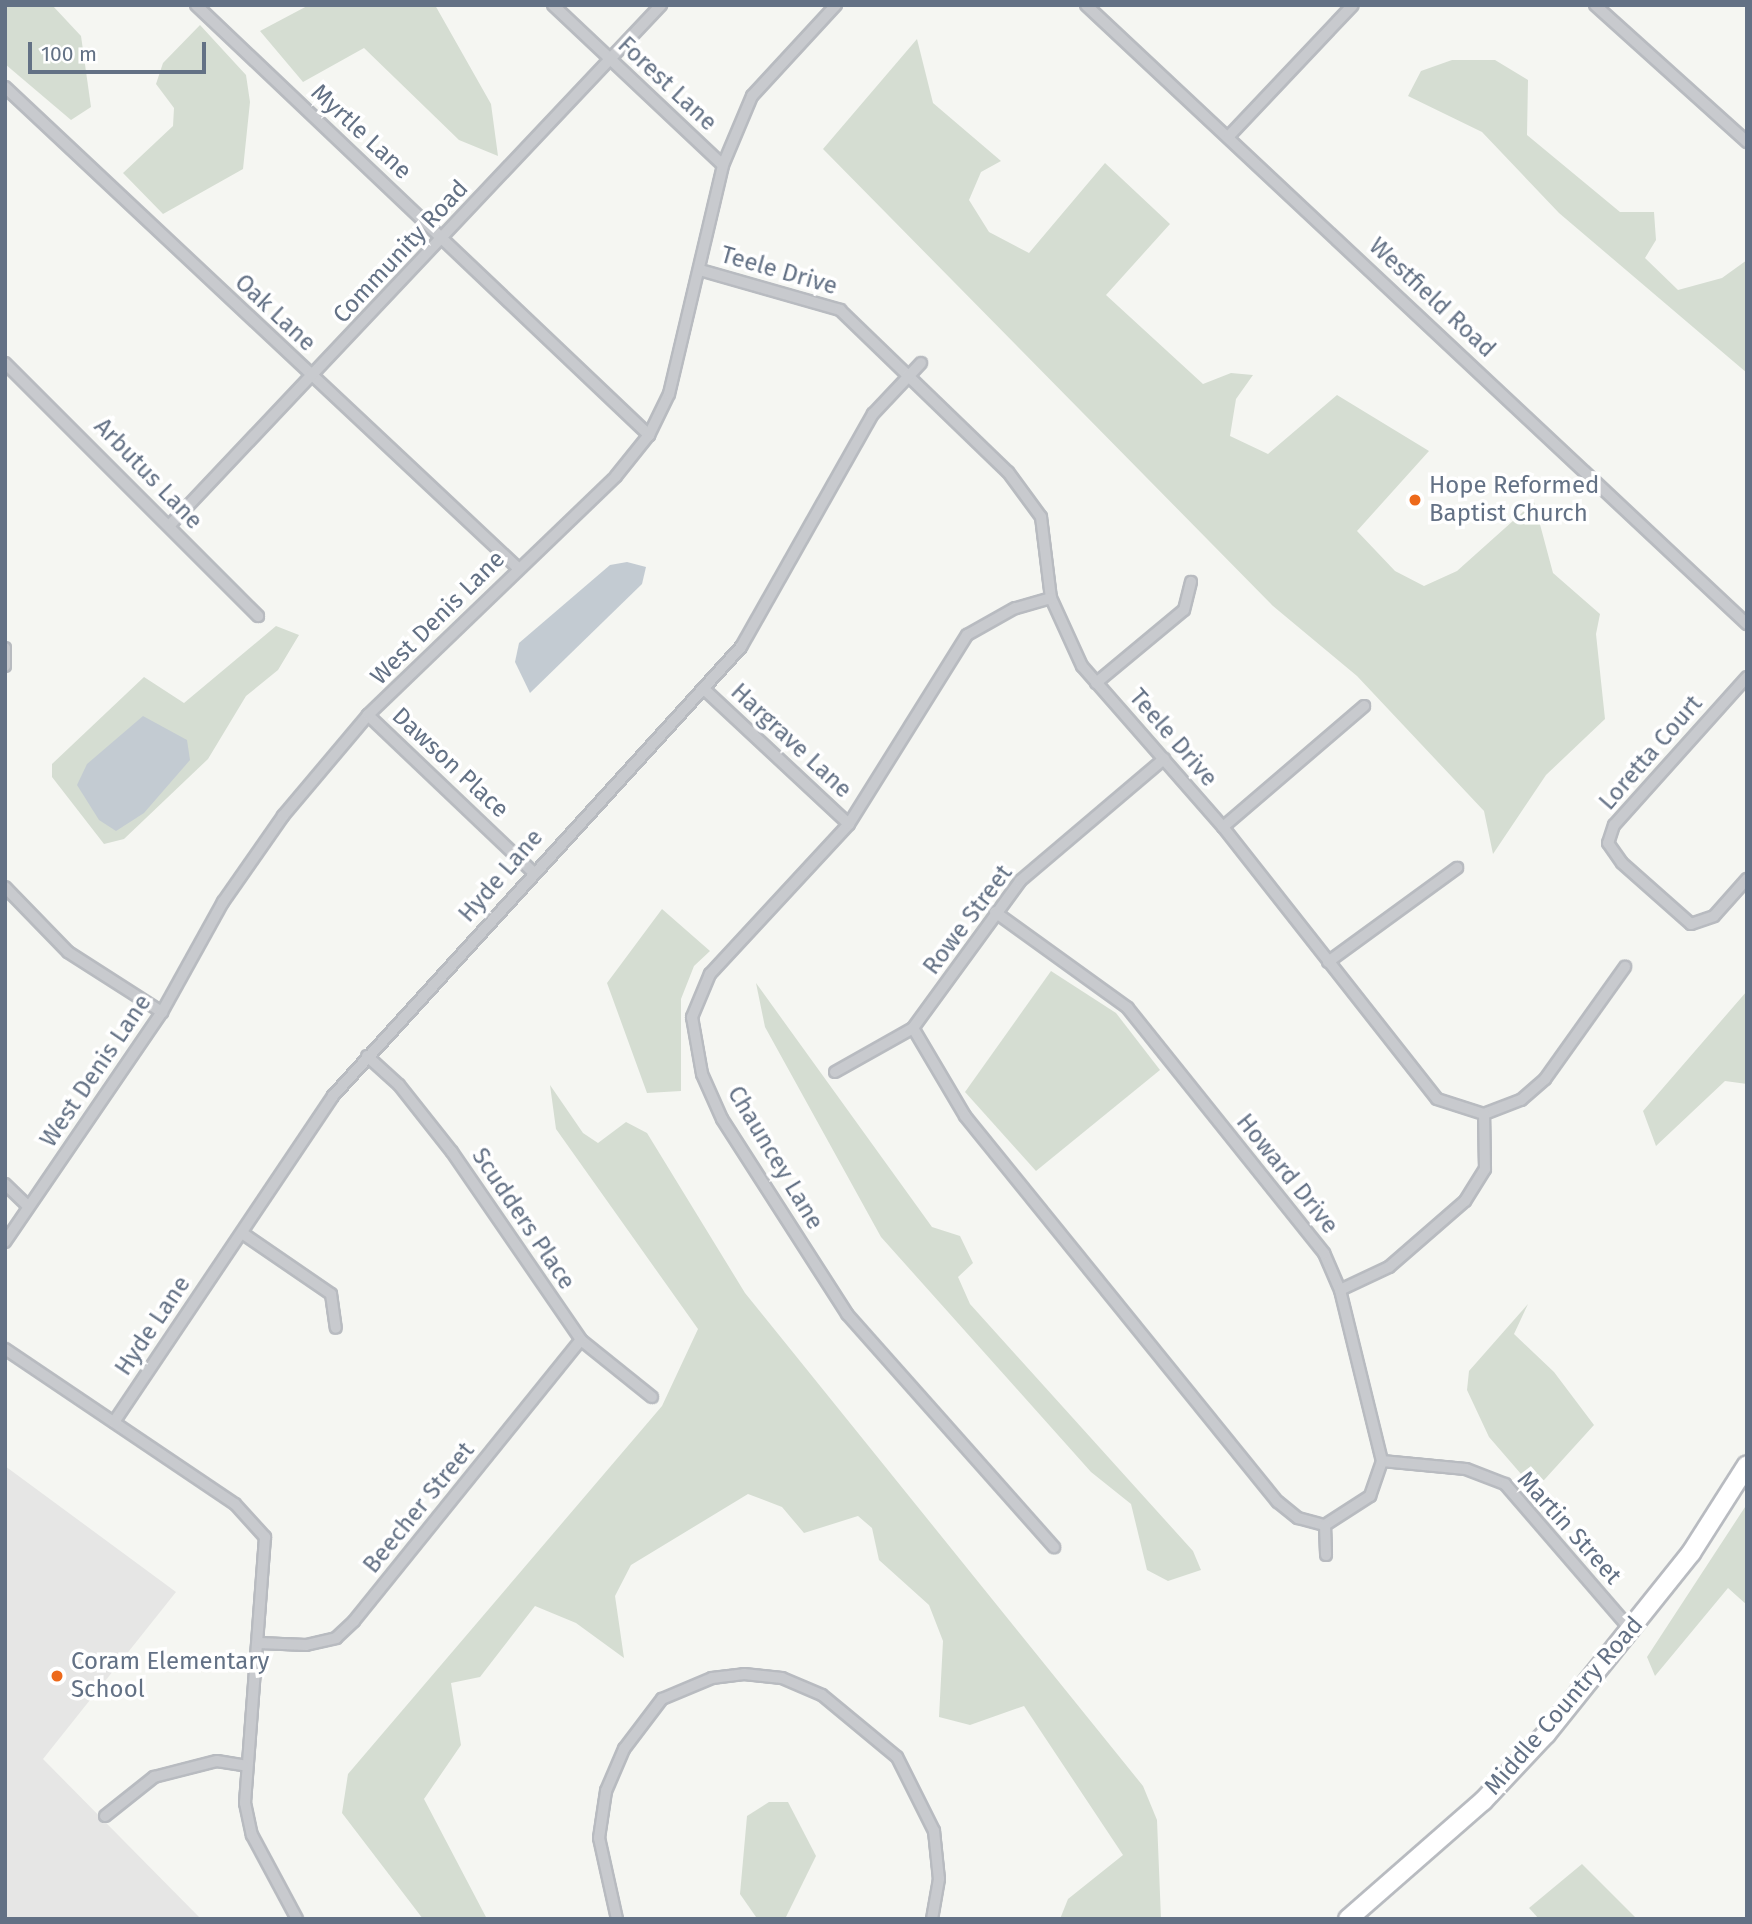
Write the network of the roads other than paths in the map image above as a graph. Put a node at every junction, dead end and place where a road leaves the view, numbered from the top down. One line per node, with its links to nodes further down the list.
1 (196, 5): 13 (street, Myrtle Lane)
2 (553, 5): 8 (street, Forest Lane)
3 (661, 5): 8 (street, Community Road)
4 (836, 5): 12 (street, West Denis Lane)
5 (1086, 5): 10 (street, Westfield Road)
6 (1353, 5): 10 (street)
7 (1595, 5): 11 (street)
8 (610, 60): 12 (street, Forest Lane); 13 (street, Community Road)
9 (5, 87): 18 (street, Oak Lane)
10 (1229, 136): 25 (street, Westfield Road)
11 (1747, 142)
12 (723, 165): 14 (street, West Denis Lane)
13 (443, 239): 18 (street, Community Road); 19 (street, Myrtle Lane)
14 (700, 270): 17 (street, Teele Drive); 19 (street, West Denis Lane)
15 (5, 363): 20 (street, Arbutus Lane)
16 (921, 363): 17 (street, Hyde Lane)
17 (908, 374): 23 (street, Teele Drive); 30 (street, Hyde Lane)
18 (313, 376): 20 (street, Community Road); 21 (street, Oak Lane)
19 (649, 435): 21 (street, West Denis Lane)
20 (169, 526): 24 (street, Arbutus Lane)
21 (518, 568): 32 (street, West Denis Lane)
22 (1191, 582): 29 (street)
23 (1051, 598): 29 (street, Teele Drive); 34 (street, Chauncey Lane)
24 (258, 616)
25 (1747, 624)
26 (5, 648): 27 (street)
27 (5, 666)
28 (1747, 677): 38 (street, Loretta Court)
29 (1096, 683): 33 (street, Teele Drive)
30 (704, 689): 34 (street, Hargrave Lane); 37 (street, Hyde Lane)
31 (1364, 706): 35 (street)
32 (368, 715): 37 (street, Dawson Place); 43 (street, West Denis Lane)
33 (1164, 759): 35 (street, Teele Drive); 40 (street, Rowe Street)
34 (849, 824): 61 (street, Chauncey Lane)
35 (1223, 827): 41 (street, Teele Drive)
36 (1457, 868): 41 (street)
37 (533, 872): 45 (street, Hyde Lane)
38 (1747, 879)
39 (5, 887): 43 (street)
40 (995, 912): 44 (street, Rowe Street); 52 (street, Howard Drive)
41 (1328, 962): 47 (street, Teele Drive)
42 (1625, 967): 47 (street)
43 (162, 1012): 49 (street, West Denis Lane)
44 (913, 1028): 46 (street, Rowe Street); 60 (street)
45 (367, 1056): 50 (street, Hyde Lane); 54 (street, Scudders Place)
46 (835, 1072)
47 (1483, 1114): 52 (street)
48 (5, 1184): 49 (street)
49 (28, 1206): 51 (street, West Denis Lane)
50 (243, 1233): 53 (street); 57 (street, Hyde Lane)
51 (5, 1242)
52 (1340, 1290): 58 (street, Howard Drive)
53 (336, 1328)
54 (581, 1340): 56 (street, Scudders Place); 64 (street, Beecher Street)
55 (5, 1349): 57 (street)
56 (652, 1397)
57 (114, 1422): 64 (street)
58 (1382, 1461): 60 (street); 63 (street, Martin Street)
59 (1747, 1465): 63 (main road, Middle Country Road)
60 (1325, 1525): 62 (street)
61 (1054, 1547)
62 (1326, 1555)
63 (1631, 1630): 70 (main road, Middle Country Road)
64 (259, 1643): 65 (street)
65 (243, 1765): 66 (street); 67 (street)
66 (105, 1816)
67 (297, 1919)
68 (617, 1919): 69 (street)
69 (932, 1919)
70 (1348, 1919)

